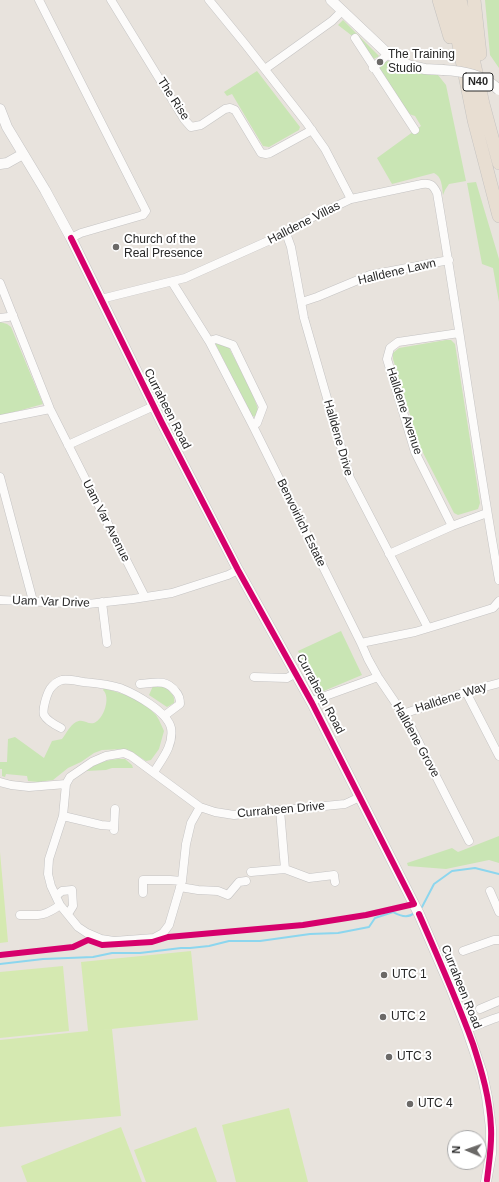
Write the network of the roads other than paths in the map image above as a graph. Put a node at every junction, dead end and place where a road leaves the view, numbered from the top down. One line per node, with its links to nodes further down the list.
1 (39, 0): 26 (street)
2 (111, 0): 17 (street, The Rise)
3 (209, 0): 13 (street)
4 (331, 0): 9 (street)
5 (439, 0): 16 (highway)
6 (450, 0): 16 (highway, N40)
7 (460, 0): 21 (highway, N40)
8 (474, 0): 20 (highway)
9 (342, 11): 11 (street); 13 (street)
10 (355, 38): 12 (street)
11 (388, 54): 12 (street); 14 (street, bridge)
12 (373, 68): 18 (street)
13 (265, 69): 17 (street)
14 (499, 90)
15 (0, 109): 19 (street, Curraheen Road)
16 (474, 120): 24 (highway, N40)
17 (312, 130): 23 (street)
18 (415, 130)
19 (23, 154): 22 (street); 26 (street, Curraheen Road)
20 (499, 154)
21 (499, 163)
22 (0, 164)
23 (351, 199): 25 (street, Halldene Villas); 27 (street, Halldene Villas)
24 (499, 216)
25 (286, 233): 29 (street, Halldene Villas); 31 (street, Halldene Drive)
26 (71, 238): 30 (street, Curraheen Road)
27 (449, 260): 31 (street, Halldene Lawn); 34 (street)
28 (0, 282): 32 (street, Uam Var Avenue)
29 (172, 282): 30 (street, Halldene Villas); 35 (street, Benvoirlich Estate)
30 (101, 299): 36 (street, Curraheen Road)
31 (302, 302): 44 (street, Halldene Drive)
32 (13, 315): 33 (street); 37 (street, Uam Var Avenue)
33 (0, 318)
34 (459, 333): 42 (street); 43 (street, Halldene Avenue)
35 (208, 341): 39 (street, Benvoirlich Estate); 39 (street)
36 (154, 406): 40 (street); 45 (street, Curraheen Road)
37 (50, 409): 38 (street); 40 (street, Uam Var Avenue)
38 (0, 419)
39 (253, 426): 52 (street, Benvoirlich Estate)
40 (68, 445): 47 (street, Uam Var Avenue)
41 (0, 477): 49 (street)
42 (487, 513): 43 (street); 46 (street)
43 (452, 526): 44 (street)
44 (389, 554): 53 (street, Halldene Drive)
45 (238, 570): 47 (street, Uam Var Drive); 56 (street, Curraheen Road)
46 (499, 580)
47 (145, 597): 51 (street, Uam Var Drive)
48 (0, 600): 49 (street, Uam Var Drive)
49 (33, 601): 51 (street, Uam Var Drive)
50 (499, 601): 53 (street)
51 (102, 602): 54 (street, Uam Var Drive)
52 (349, 620): 55 (street, Halldene Grove)
53 (428, 628): 55 (street)
54 (107, 643)
55 (362, 643): 58 (street, Halldene Grove)
56 (296, 673): 57 (street); 62 (street, Curraheen Road)
57 (254, 677)
58 (378, 677): 62 (street); 63 (street, Halldene Grove)
59 (499, 683): 61 (street, Halldene Way)
60 (140, 684): 64 (street)
61 (466, 692): 63 (street, Halldene Way); 66 (street)
62 (312, 702): 70 (street, Curraheen Road)
63 (404, 714): 75 (street, Halldene Grove)
64 (164, 716): 65 (street); 67 (street)
65 (61, 728)
66 (499, 756)
67 (154, 772): 69 (street, Curraheen Drive); 71 (street, Curraheen Drive)
68 (0, 782): 69 (street)
69 (66, 784): 74 (street)
70 (360, 797): 73 (street, Curraheen Drive); 93 (street, Curraheen Road)
71 (200, 807): 73 (street, Curraheen Drive); 80 (street)
72 (115, 809): 74 (street)
73 (280, 810): 76 (street)
74 (63, 816): 83 (street)
75 (469, 841)
76 (285, 869): 77 (street); 79 (street)
77 (251, 872)
78 (246, 881): 80 (street)
79 (336, 882)
80 (181, 884): 82 (street); 86 (street)
81 (490, 891): 85 (street)
82 (143, 893)
83 (56, 896): 84 (street); 86 (street)
84 (60, 906): 86 (street); 87 (street)
85 (499, 912)
86 (68, 914)
87 (20, 915)
88 (499, 940): 89 (street)
89 (463, 951)
90 (499, 1001): 91 (street)
91 (480, 1009)
92 (499, 1017): 93 (street)
93 (467, 1029): 94 (street, Curraheen Road)
94 (487, 1181)

